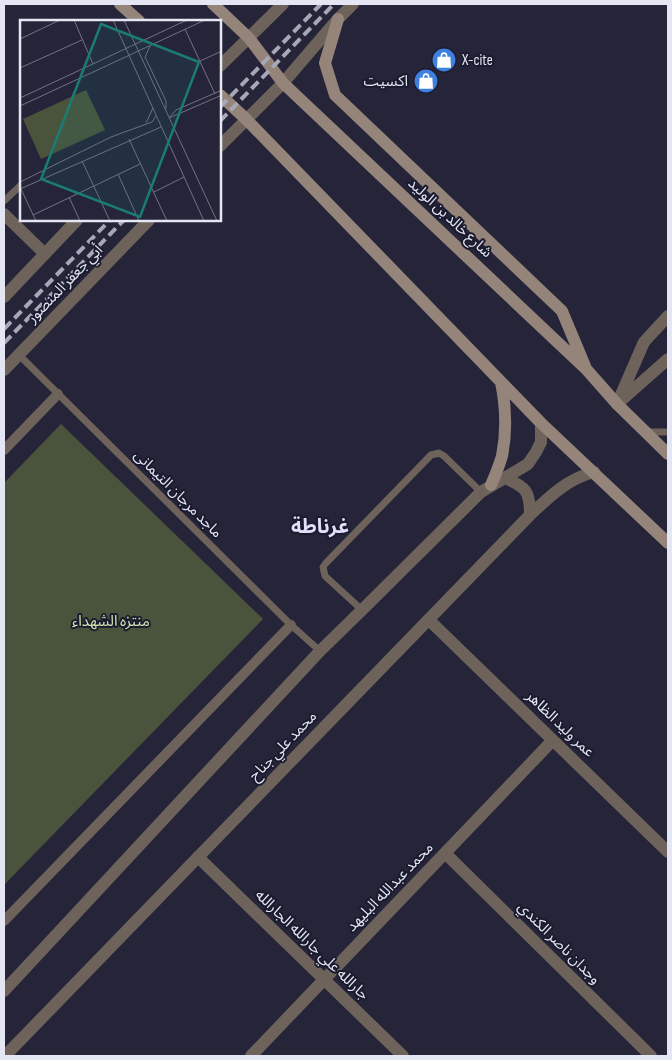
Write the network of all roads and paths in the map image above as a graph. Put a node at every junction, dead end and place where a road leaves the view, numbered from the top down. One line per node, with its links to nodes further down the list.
1 (120, 4): 6 (main road)
2 (213, 4): 7 (main road, شارع خالد بن الوليد)
3 (283, 4): 7 (street)
4 (353, 4): 5 (street)
5 (338, 19): 9 (street); 24 (main road)
6 (138, 20)
7 (248, 38): 8 (street); 9 (main road, شارع خالد بن الوليد)
8 (221, 65)
9 (283, 83): 11 (street); 24 (main road, شارع خالد بن الوليد)
10 (221, 96): 11 (main road)
11 (246, 119): 12 (street); 25 (main road)
12 (221, 145)
13 (20, 186): 14 (lane)
14 (4, 201)
15 (4, 214): 18 (street)
16 (75, 221): 18 (street)
17 (148, 221): 21 (street, أبي جعفر المنصور)
18 (45, 254): 19 (street)
19 (4, 296)
20 (668, 316): 27 (street)
21 (19, 355): 23 (street, أبي جعفر المنصور); 26 (lane, ماجد مرجان التيمانى)
22 (668, 359): 27 (street)
23 (4, 370)
24 (587, 370): 27 (main road, شارع خالد بن الوليد)
25 (501, 382): 28 (main road); 35 (main road)
26 (58, 394): 31 (street); 40 (lane, ماجد مرجان التيمانى)
27 (617, 404): 29 (main road, شارع خالد بن الوليد)
28 (541, 423): 33 (main road); 34 (street)
29 (647, 432): 30 (lane); 32 (main road, شارع خالد بن الوليد)
30 (668, 432)
31 (4, 450)
32 (668, 454)
33 (594, 472): 36 (street, محمد علي جناح); 37 (main road)
34 (504, 478): 35 (street); 36 (street)
35 (486, 488): 38 (street); 38 (lane)
36 (530, 515): 39 (street, محمد علي جناح)
37 (668, 543)
38 (362, 610): 41 (street)
39 (429, 620): 42 (street, عمر وليد الظاهر); 45 (street, محمد علي جناح)
40 (291, 625): 41 (lane, ماجد مرجان التيمانى); 46 (street)
41 (320, 651): 48 (street)
42 (553, 740): 43 (street, عمر وليد الظاهر); 44 (street, محمد عبدالله البليهد)
43 (668, 852)
44 (445, 853): 47 (street, محمد عبدالله البليهد); 52 (street, وجدان ناصر الكندي)
45 (198, 857): 47 (street, جارالله علي جارالله الجارالله); 49 (street, محمد علي جناح)
46 (4, 921)
47 (324, 980): 50 (street, محمد عبدالله البليهد); 51 (street, جارالله علي جارالله الجارالله)
48 (4, 991)
49 (5, 1056)
50 (251, 1056)
51 (403, 1056)
52 (651, 1056)

